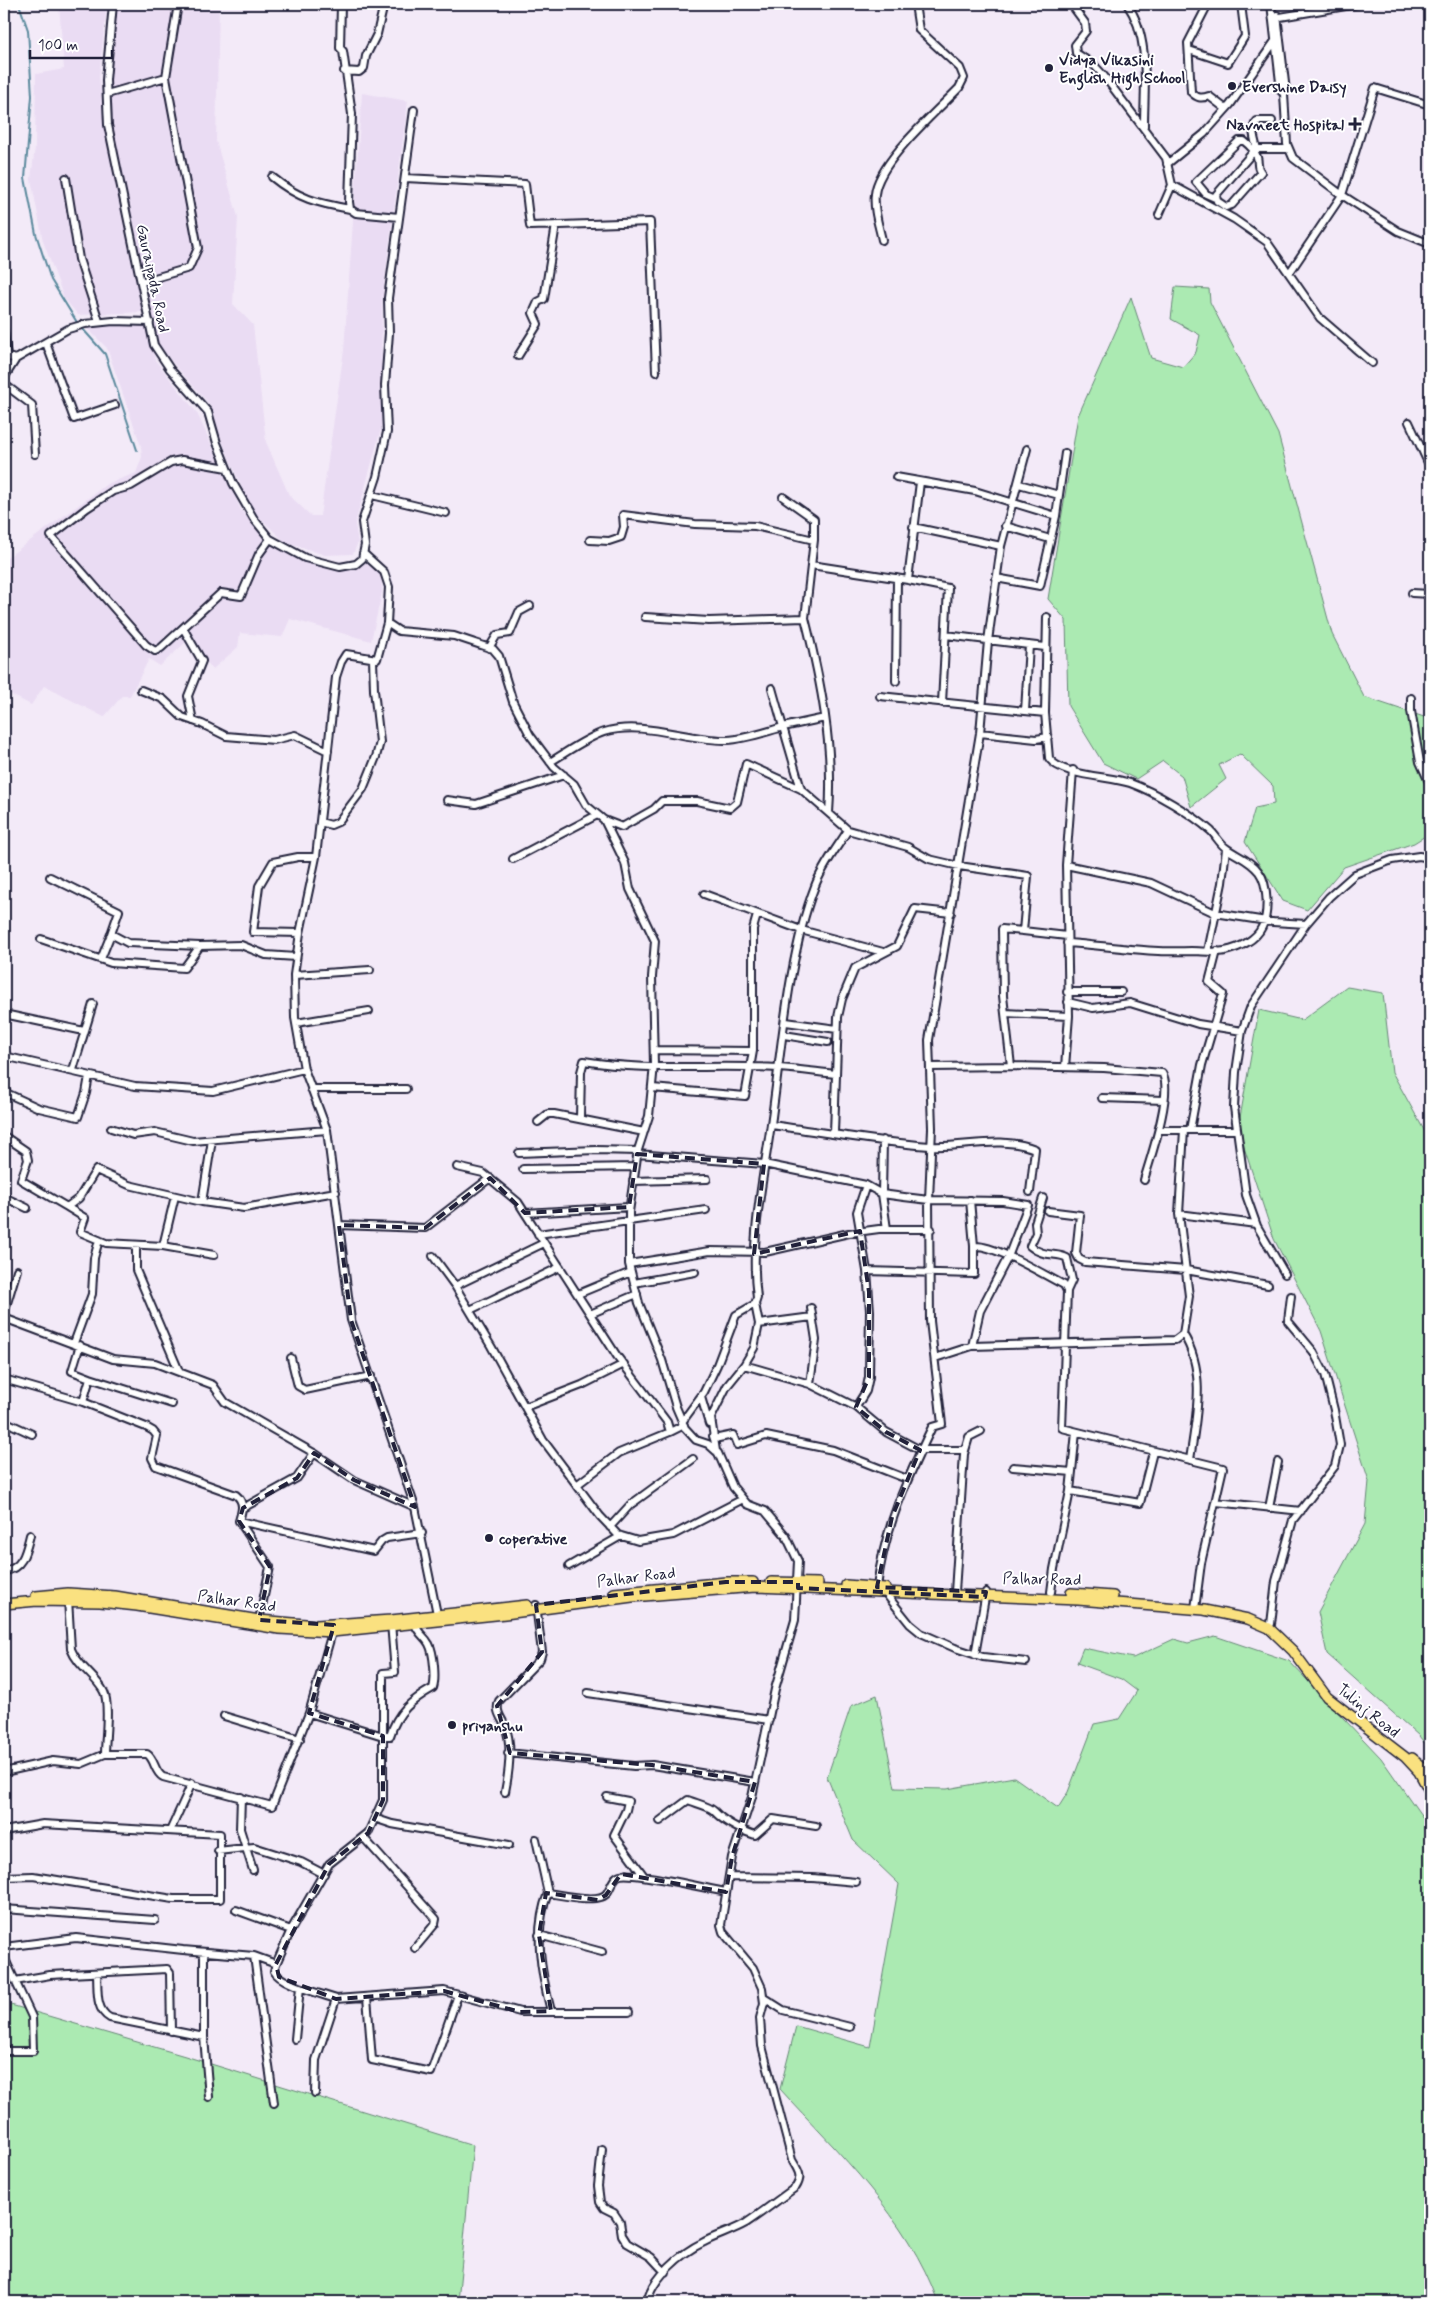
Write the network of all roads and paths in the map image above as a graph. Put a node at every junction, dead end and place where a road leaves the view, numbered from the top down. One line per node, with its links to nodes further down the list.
1 (113, 4): 18 (street, Gauraipada Road)
2 (178, 4): 17 (street)
3 (341, 4): 16 (street)
4 (384, 4): 16 (street)
5 (915, 4): 38 (street)
6 (1071, 4): 24 (street)
7 (1127, 4): 24 (street)
8 (1208, 4): 15 (street)
9 (1241, 4): 15 (street)
10 (1272, 4): 13 (street)
11 (1276, 4): 13 (street)
12 (1358, 4): 13 (street)
13 (1275, 18): 14 (street); 19 (street)
14 (1274, 41): 19 (street); 21 (street)
15 (1189, 50): 21 (street)
16 (344, 71): 34 (street)
17 (166, 77): 18 (street); 41 (street)
18 (107, 94): 41 (street, Gauraipada Road)
19 (1284, 94): 25 (street)
20 (1430, 105): 32 (street)
21 (1226, 109): 27 (street)
22 (414, 110): 30 (street)
23 (1272, 120): 26 (street)
24 (1144, 126): 27 (street)
25 (1289, 149): 26 (street); 32 (street)
26 (1256, 150): 33 (street); 33 (street); 33 (street)
27 (1167, 164): 31 (street)
28 (272, 177): 34 (street)
29 (66, 178): 42 (street)
30 (405, 178): 36 (street); 37 (street)
31 (1172, 186): 35 (street); 40 (street)
32 (1342, 195): 39 (street); 40 (street)
33 (1215, 198)
34 (350, 209): 36 (street)
35 (1159, 215)
36 (400, 217): 65 (street)
37 (556, 225): 48 (street); 51 (street)
38 (882, 240)
39 (1430, 244)
40 (1290, 272): 50 (street)
41 (141, 282): 43 (street, Gauraipada Road)
42 (99, 321): 43 (street); 45 (street)
43 (150, 322): 60 (street, Gauraipada Road)
44 (4, 331): 46 (street)
45 (46, 343): 49 (street); 54 (street)
46 (4, 346): 47 (street)
47 (5, 356): 49 (street)
48 (518, 356)
49 (16, 359): 52 (street)
50 (1372, 363)
51 (656, 372)
52 (4, 378)
53 (4, 384): 58 (street)
54 (115, 405)
55 (1408, 422): 59 (street)
56 (1027, 449): 63 (street)
57 (1065, 453): 64 (street)
58 (35, 454)
59 (1430, 467)
60 (227, 468): 72 (street, Gauraipada Road); 89 (street)
61 (896, 477): 62 (street)
62 (920, 482): 67 (street); 71 (street)
63 (1019, 484): 64 (street); 67 (street)
64 (1059, 494): 69 (street)
65 (372, 495): 68 (street); 77 (street)
66 (783, 497): 75 (street)
67 (1011, 502): 69 (street); 70 (street)
68 (446, 513)
69 (1056, 516): 73 (street)
70 (1005, 526): 73 (street); 76 (street)
71 (913, 527): 76 (street); 81 (street)
72 (270, 539): 77 (street, Gauraipada Road); 89 (street)
73 (1050, 539): 80 (street)
74 (590, 540): 75 (street)
75 (814, 540): 78 (street)
76 (1001, 546): 80 (street)
77 (363, 553): 88 (street)
78 (811, 564): 79 (street); 87 (street)
79 (897, 578): 81 (street); 96 (street)
80 (996, 578): 91 (street)
81 (908, 580): 90 (street)
82 (1412, 593): 83 (street)
83 (1430, 594)
84 (530, 606): 94 (street)
85 (645, 617): 87 (street)
86 (1047, 617): 93 (street)
87 (805, 618): 105 (street)
88 (387, 623): 94 (street); 95 (street)
89 (183, 628): 106 (street)
90 (946, 635): 91 (street); 101 (street)
91 (988, 641): 92 (street); 102 (street)
92 (1029, 645): 93 (street); 103 (street)
93 (1045, 647): 104 (street)
94 (489, 648): 111 (street)
95 (373, 659): 110 (street); 120 (street)
96 (896, 681)
97 (772, 688): 107 (street)
98 (141, 690): 106 (street)
99 (880, 696): 101 (street)
100 (1411, 698): 114 (street)
101 (942, 703): 102 (street)
102 (984, 707): 103 (street); 108 (street)
103 (1025, 711): 104 (street)
104 (1045, 713): 109 (street)
105 (825, 718): 107 (street); 117 (street)
106 (193, 721): 110 (street)
107 (783, 727): 111 (street); 115 (street)
108 (980, 733): 109 (street); 127 (street)
109 (1048, 737): 112 (street)
110 (328, 751): 120 (street)
111 (550, 762): 113 (street)
112 (1073, 770): 122 (street); 126 (street)
113 (564, 775): 116 (street); 118 (street)
114 (1430, 784)
115 (802, 789): 117 (street); 119 (street)
116 (447, 800)
117 (829, 813): 121 (street)
118 (598, 815): 119 (street); 125 (street)
119 (604, 820): 165 (street)
120 (320, 822): 123 (street)
121 (848, 830): 127 (street); 135 (street)
122 (1226, 849): 131 (street); 133 (street)
123 (316, 857): 138 (street); 138 (street)
124 (1430, 858): 134 (street)
125 (513, 859)
126 (1066, 864): 131 (street); 140 (street)
127 (959, 866): 130 (street); 136 (street)
128 (50, 877): 137 (street)
129 (704, 894): 132 (street)
130 (951, 913): 144 (street); 169 (street)
131 (1215, 913): 133 (street); 142 (street)
132 (757, 915): 135 (street); 166 (street)
133 (1264, 921): 134 (street); 143 (street)
134 (1306, 924): 162 (street)
135 (802, 930): 144 (street); 157 (street)
136 (1023, 931): 140 (street); 154 (street)
137 (111, 934): 141 (street); 146 (street)
138 (300, 934): 145 (street)
139 (41, 939): 146 (street)
140 (1067, 939): 142 (street); 149 (street)
141 (200, 946): 145 (street); 146 (street)
142 (1208, 951): 143 (street)
143 (1217, 951): 159 (street)
144 (883, 952): 160 (street)
145 (296, 957): 148 (street)
146 (101, 959)
147 (370, 970): 148 (street)
148 (294, 975): 158 (street)
149 (1067, 992): 150 (street); 151 (street)
150 (1121, 992)
151 (1068, 1002): 156 (street); 159 (street)
152 (93, 1004): 161 (street)
153 (369, 1010): 158 (street)
154 (1005, 1013): 156 (street); 168 (street)
155 (4, 1014): 161 (street)
156 (1069, 1016): 173 (street)
157 (786, 1022): 160 (street); 163 (street)
158 (296, 1023): 174 (street)
159 (1213, 1026): 162 (street); 190 (street)
160 (837, 1029): 176 (street)
161 (84, 1031): 175 (street)
162 (1242, 1031): 191 (street)
163 (784, 1036): 164 (street); 172 (street)
164 (828, 1042)
165 (654, 1050): 166 (street); 170 (street)
166 (752, 1051): 171 (street)
167 (4, 1056): 175 (street)
168 (1012, 1066): 169 (street); 173 (street)
169 (930, 1067): 197 (street)
170 (654, 1068): 171 (street); 179 (street); 184 (street)
171 (751, 1068): 172 (street); 179 (street)
172 (778, 1068): 176 (street); 186 (street)
173 (1065, 1068): 183 (street)
174 (304, 1069): 177 (street); 178 (street)
175 (73, 1070): 177 (street)
176 (835, 1074): 193 (street)
177 (89, 1076): 181 (street)
178 (311, 1088): 180 (street); 188 (street)
179 (652, 1088): 192 (street)
180 (406, 1089)
181 (4, 1092)
182 (1102, 1098): 183 (street)
183 (1164, 1100): 189 (street)
184 (580, 1118): 185 (street); 192 (street)
185 (538, 1122)
186 (771, 1125): 193 (street); 200 (street)
187 (112, 1128): 195 (street)
188 (327, 1130): 195 (street); 209 (street)
189 (1159, 1130): 190 (street); 206 (street)
190 (1187, 1130): 191 (street); 224 (street)
191 (1237, 1130): 227 (street)
192 (644, 1132): 198 (street)
193 (834, 1133): 196 (street)
194 (4, 1136): 218 (street)
195 (212, 1140): 217 (street)
196 (883, 1140): 197 (street); 211 (street)
197 (932, 1146): 210 (street); 215 (street)
198 (637, 1153): 199 (street); 200 (street); 202 (street)
199 (520, 1154)
200 (764, 1164): 208 (street); 237 (street)
201 (457, 1167): 204 (street)
202 (635, 1167): 203 (street); 207 (street)
203 (523, 1169)
204 (490, 1178): 223 (street); 226 (street)
205 (707, 1179): 207 (street)
206 (1144, 1180)
207 (633, 1181): 219 (street)
208 (866, 1185): 211 (street); 230 (street)
209 (336, 1192): 217 (street); 226 (street)
210 (1030, 1192)
211 (882, 1194): 215 (street); 228 (street)
212 (4, 1196): 220 (street)
213 (175, 1196): 217 (street); 218 (street); 235 (street)
214 (1043, 1198): 253 (street)
215 (929, 1200): 216 (street); 229 (street)
216 (970, 1200): 236 (street); 240 (street)
217 (202, 1202)
218 (67, 1207): 232 (street)
219 (629, 1207): 223 (street); 225 (street)
220 (27, 1208)
221 (706, 1210): 225 (street)
222 (1048, 1211): 244 (street)
223 (525, 1213): 231 (street)
224 (1179, 1214): 227 (street); 244 (street)
225 (629, 1222): 231 (street); 241 (street)
226 (339, 1224): 274 (street)
227 (1256, 1224): 249 (street)
228 (887, 1229): 229 (street); 230 (street)
229 (931, 1229): 248 (street)
230 (860, 1231): 237 (street); 245 (street)
231 (538, 1234): 233 (street)
232 (99, 1240): 234 (street); 267 (street)
233 (544, 1243): 242 (street); 252 (street)
234 (136, 1246): 235 (street); 273 (street)
235 (163, 1246): 238 (street)
236 (974, 1246): 240 (street); 248 (street)
237 (754, 1253): 241 (street); 257 (street)
238 (214, 1255)
239 (433, 1256): 252 (street)
240 (1008, 1256): 253 (street); 268 (street)
241 (629, 1264): 246 (street)
242 (560, 1267): 254 (street); 259 (street)
243 (17, 1270): 260 (street)
244 (1186, 1270): 251 (street); 265 (street)
245 (867, 1271): 248 (street); 282 (street)
246 (631, 1272): 250 (street); 254 (street)
247 (695, 1272): 250 (street)
248 (928, 1272): 270 (street)
249 (1285, 1274)
250 (634, 1282): 255 (street)
251 (1268, 1285)
252 (455, 1286): 259 (street)
253 (1067, 1291): 266 (street)
254 (578, 1294): 261 (street)
255 (637, 1294): 261 (street); 284 (street)
256 (1291, 1296): 308 (street)
257 (754, 1304): 264 (street); 278 (street)
258 (812, 1308): 262 (street)
259 (470, 1310): 281 (street)
260 (4, 1313)
261 (590, 1314): 271 (street)
262 (812, 1317): 264 (street); 277 (street)
263 (4, 1318): 267 (street)
264 (759, 1324): 272 (street)
265 (1183, 1334): 266 (street); 296 (street)
266 (1065, 1343): 268 (street); 287 (street)
267 (77, 1344): 273 (street); 275 (street)
268 (972, 1346): 270 (street)
269 (291, 1358): 274 (street)
270 (935, 1358): 290 (street)
271 (624, 1364): 281 (street); 286 (street)
272 (744, 1365): 277 (street); 289 (street)
273 (178, 1371): 294 (street)
274 (371, 1376): 305 (street)
275 (90, 1378): 279 (street); 280 (street)
276 (4, 1379): 279 (street)
277 (810, 1384): 282 (street)
278 (701, 1396): 284 (street); 289 (street)
279 (83, 1402): 306 (street)
280 (172, 1404)
281 (524, 1407): 301 (street)
282 (856, 1407): 290 (street)
283 (4, 1422): 288 (street)
284 (683, 1424): 286 (street); 292 (street)
285 (981, 1431): 291 (street)
286 (670, 1432): 301 (street)
287 (1076, 1432): 293 (street); 299 (street)
288 (32, 1434)
289 (714, 1439): 292 (street); 300 (street)
290 (920, 1450): 291 (street); 300 (street)
291 (965, 1450): 318 (street)
292 (716, 1451): 303 (street)
293 (1153, 1452): 296 (street); 302 (street)
294 (314, 1453): 305 (street); 306 (street)
295 (693, 1458): 310 (street)
296 (1190, 1460): 304 (street)
297 (1278, 1462): 307 (street)
298 (1013, 1467): 299 (street)
299 (1072, 1472): 302 (street)
300 (907, 1479): 317 (street)
301 (578, 1484): 310 (street)
302 (1070, 1491): 319 (street)
303 (742, 1499): 313 (street); 316 (street)
304 (1216, 1502): 307 (street); 325 (street)
305 (415, 1507): 311 (street)
306 (243, 1508): 309 (street)
307 (1269, 1508): 308 (street)
308 (1301, 1511): 331 (street)
309 (239, 1521): 311 (street); 328 (street)
310 (610, 1527): 313 (street)
311 (422, 1533): 327 (street)
312 (30, 1535): 315 (street)
313 (621, 1536): 314 (street)
314 (569, 1566)
315 (4, 1571)
316 (798, 1585): 317 (main road, Palhar Road); 320 (main road, Palhar Road); 326 (main road, Palhar Road); 338 (street)
317 (877, 1587): 318 (main road, Palhar Road)
318 (955, 1592): 321 (main road, Palhar Road)
319 (1051, 1592): 321 (main road, Palhar Road); 325 (main road, Palhar Road)
320 (886, 1594): 321 (main road, Palhar Road); 333 (street)
321 (986, 1594): 325 (main road, Palhar Road); 333 (street)
322 (68, 1597): 323 (main road, Palhar Road); 324 (main road, Palhar Road); 328 (main road, Palhar Road); 332 (main road, Palhar Road); 342 (street)
323 (4, 1599)
324 (4, 1604)
325 (1195, 1606): 331 (main road, Palhar Road)
326 (536, 1607): 327 (main road, Palhar Road); 330 (main road, Palhar Road); 341 (street)
327 (437, 1614): 329 (main road, Palhar Road)
328 (259, 1620): 332 (main road, Palhar Road)
329 (391, 1624): 330 (main road, Palhar Road); 332 (main road, Palhar Road); 339 (street)
330 (415, 1624): 339 (street)
331 (1270, 1626): 344 (main road, Tulinj Road); 348 (main road, Tulinj Road)
332 (333, 1628): 336 (street)
333 (975, 1655): 334 (street)
334 (1026, 1662)
335 (588, 1693): 338 (street)
336 (309, 1713): 339 (street); 340 (street)
337 (224, 1716): 340 (street)
338 (768, 1720): 345 (street)
339 (383, 1736): 351 (street)
340 (300, 1739): 349 (street)
341 (508, 1753): 345 (street); 347 (street)
342 (105, 1754): 343 (street); 346 (street)
343 (4, 1772)
344 (1430, 1778)
345 (756, 1782): 356 (street)
346 (192, 1783): 349 (street); 355 (street)
347 (505, 1792)
348 (1430, 1792)
349 (241, 1797): 360 (street)
350 (607, 1797): 364 (street)
351 (377, 1819): 357 (street); 359 (street)
352 (660, 1821): 356 (street)
353 (816, 1826): 356 (street)
354 (4, 1831): 355 (street)
355 (170, 1831): 361 (street)
356 (741, 1831): 366 (street)
357 (363, 1837): 363 (street); 376 (street)
358 (536, 1839): 369 (street)
359 (509, 1846)
360 (246, 1847): 361 (street); 362 (street); 363 (street)
361 (218, 1851): 365 (street)
362 (253, 1870)
363 (324, 1874): 373 (street)
364 (644, 1876): 368 (street); 369 (street)
365 (4, 1877)
366 (729, 1877): 367 (street); 368 (street)
367 (856, 1882)
368 (726, 1892): 387 (street)
369 (548, 1893): 374 (street)
370 (4, 1909): 372 (street)
371 (236, 1910): 373 (street)
372 (155, 1920)
373 (291, 1930): 381 (street)
374 (539, 1935): 378 (street); 389 (street)
375 (4, 1947): 377 (street)
376 (415, 1948)
377 (204, 1952): 379 (street); 393 (street)
378 (602, 1952)
379 (254, 1956): 381 (street); 398 (street)
380 (4, 1959): 383 (street)
381 (276, 1964): 384 (street)
382 (97, 1974): 383 (street); 392 (street); 392 (street)
383 (15, 1981): 395 (street)
384 (300, 1987): 388 (street); 394 (street)
385 (458, 1995): 386 (street); 386 (street); 389 (street)
386 (367, 1997): 388 (street)
387 (764, 1998): 391 (street); 400 (street)
388 (336, 1999): 396 (street)
389 (550, 2011): 390 (street)
390 (629, 2012)
391 (850, 2027)
392 (171, 2031): 393 (street)
393 (204, 2037): 397 (street)
394 (295, 2039)
395 (4, 2051)
396 (314, 2093)
397 (209, 2097)
398 (274, 2103)
399 (602, 2149): 400 (street)
400 (665, 2272): 401 (street)
401 (648, 2302)

